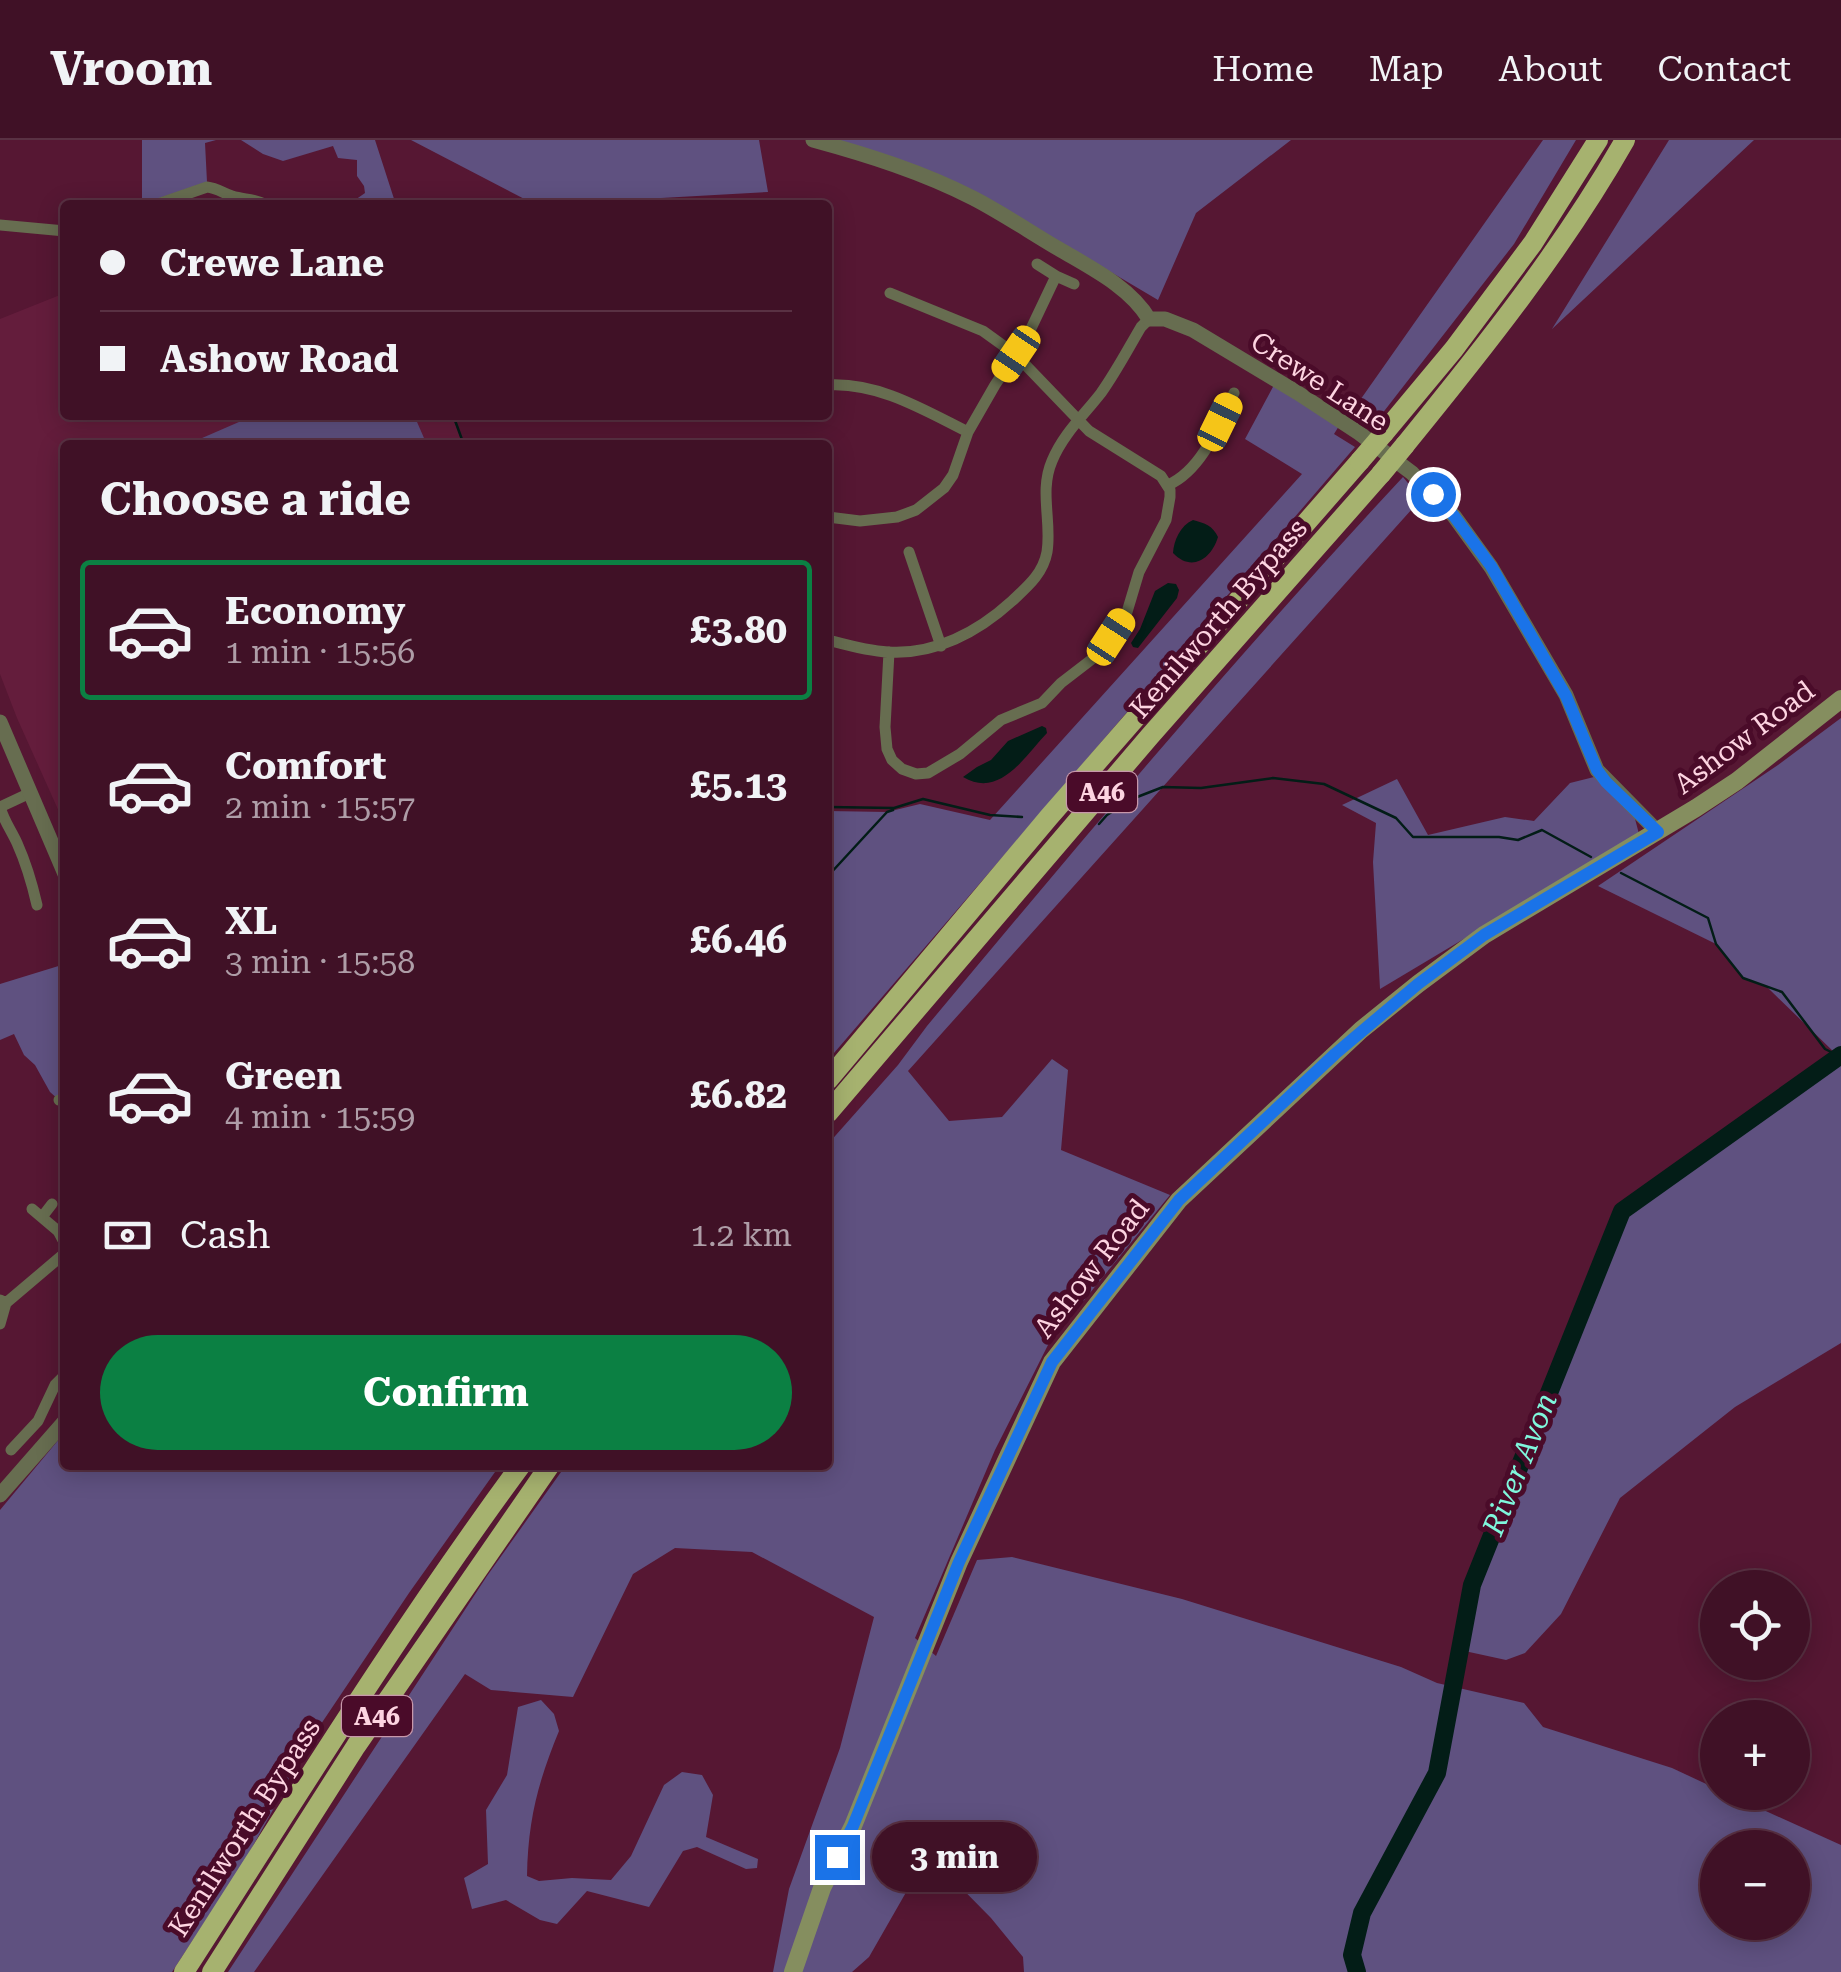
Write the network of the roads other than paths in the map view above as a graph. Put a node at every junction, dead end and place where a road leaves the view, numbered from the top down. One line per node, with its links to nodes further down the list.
1 (813, 140): 12 (street)
2 (1598, 140): 31 (highway, Kenilworth Bypass / A46, bridge)
3 (1625, 140): 32 (highway, Kenilworth Bypass / A46, bridge)
4 (170, 200): 5 (street)
5 (258, 200)
6 (0, 225): 7 (street)
7 (60, 231)
8 (1038, 264): 9 (street)
9 (1056, 276): 10 (street); 13 (street)
10 (1074, 284)
11 (890, 293): 13 (street)
12 (1148, 319): 16 (street); 28 (street, Crewe Lane)
13 (1016, 354): 16 (street); 17 (street)
14 (832, 385): 17 (street)
15 (1234, 393): 18 (street)
16 (1078, 419): 18 (street); 22 (street)
17 (968, 432): 19 (street)
18 (1168, 485): 23 (street)
19 (832, 517)
20 (908, 552): 22 (street)
21 (832, 641): 23 (street)
22 (941, 646): 23 (street)
23 (889, 652)
24 (1841, 699): 28 (main road, Ashow Road)
25 (0, 722): 26 (street)
26 (30, 793): 27 (street); 29 (street)
27 (0, 806): 30 (street)
28 (1658, 832): 46 (main road, Ashow Road)
29 (60, 862)
30 (37, 905)
31 (832, 1075)
32 (832, 1108)
33 (52, 1204): 34 (street)
34 (60, 1235)
35 (60, 1256): 36 (street)
36 (3, 1302): 37 (street)
37 (0, 1324)
38 (60, 1380): 40 (street)
39 (60, 1426): 43 (street)
40 (11, 1450)
41 (517, 1470): 44 (highway, Kenilworth Bypass / A46)
42 (547, 1470): 45 (highway, Kenilworth Bypass / A46)
43 (0, 1496)
44 (184, 1972)
45 (212, 1972)
46 (793, 1972)

